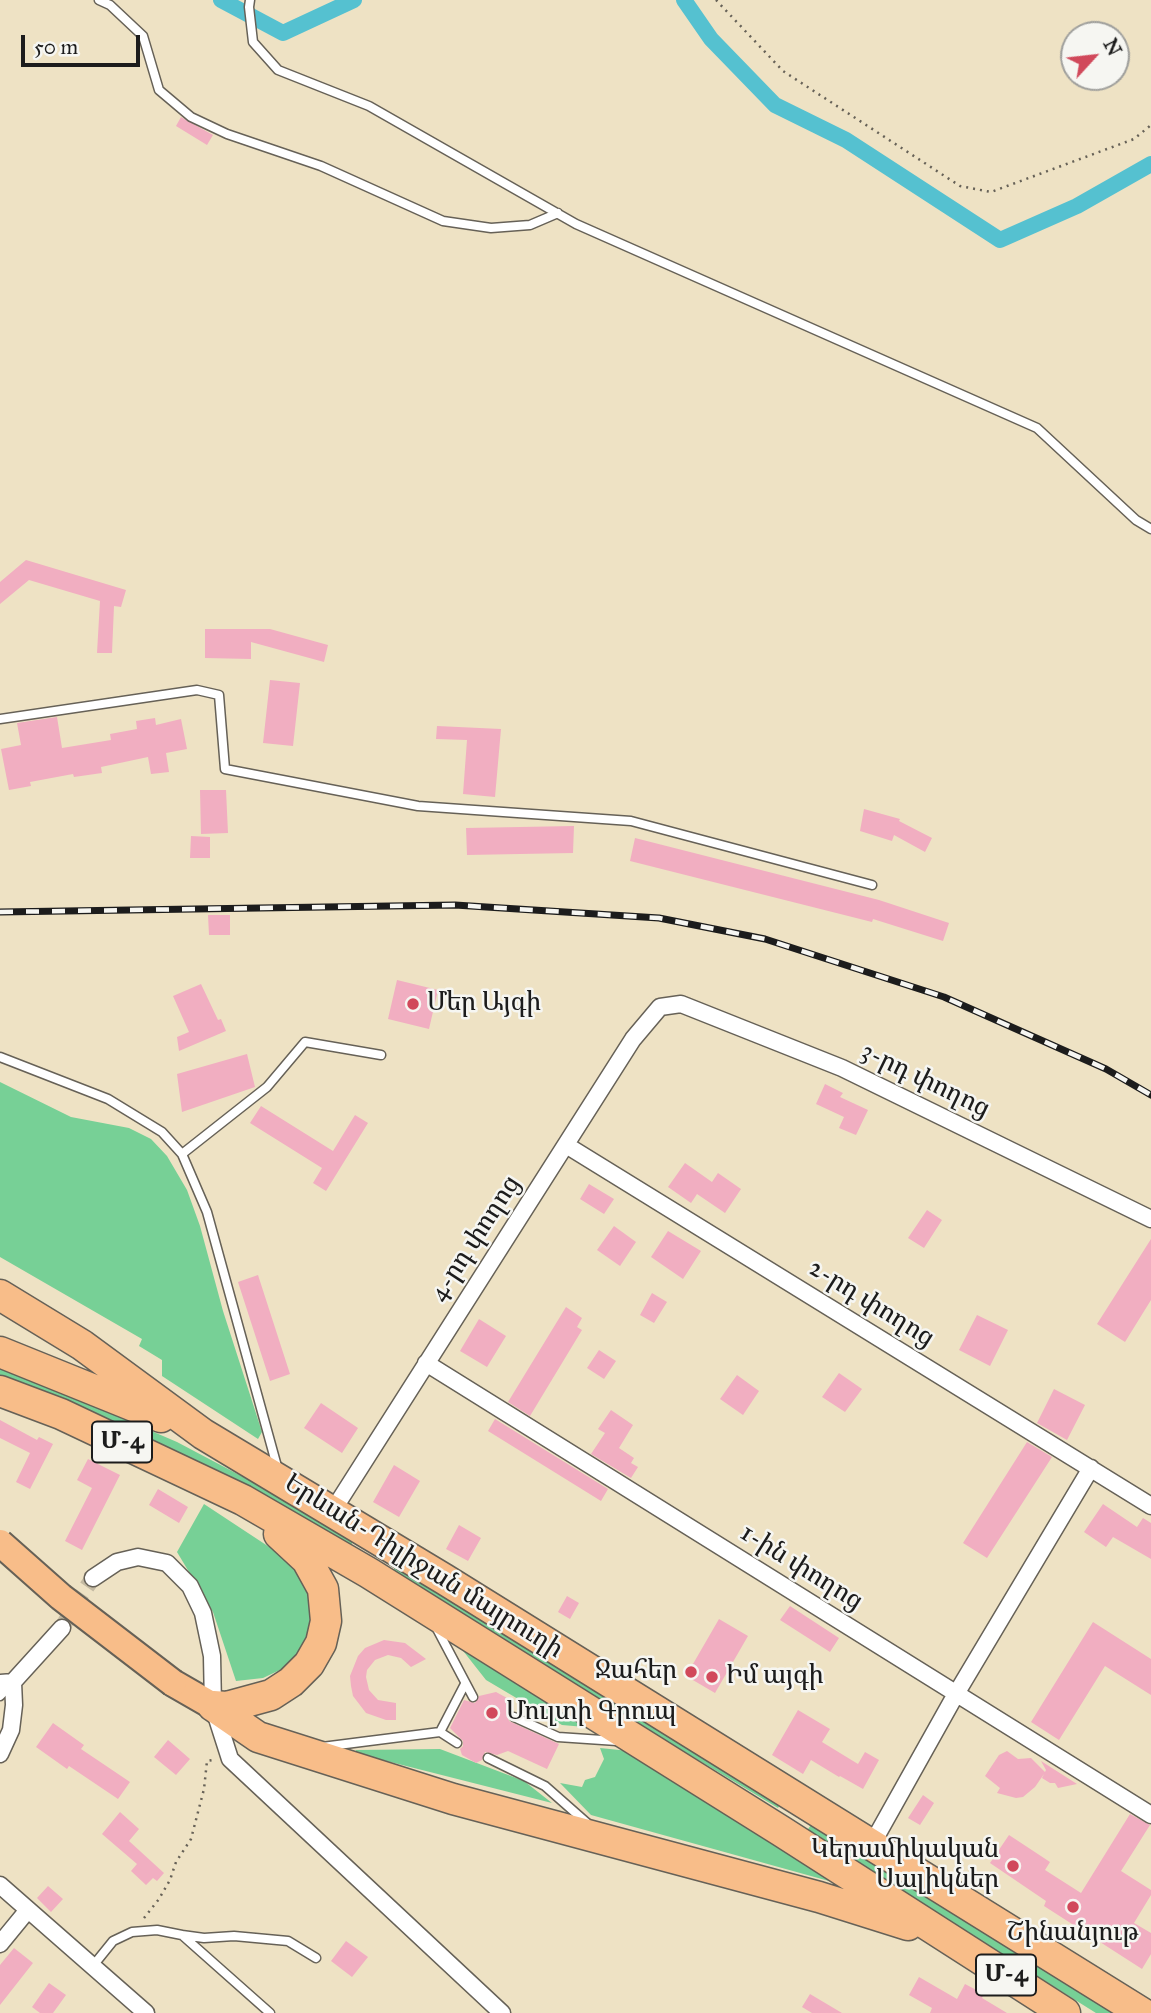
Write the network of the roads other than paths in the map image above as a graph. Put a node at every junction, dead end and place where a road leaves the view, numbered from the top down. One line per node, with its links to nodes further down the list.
1 (99, 0): 3 (lane)
2 (249, 4): 3 (lane)
3 (558, 213): 4 (lane)
4 (1151, 529)
5 (0, 719): 6 (lane)
6 (872, 885)
7 (671, 1004): 10 (street, 4-րդ փողոց); 12 (street, 3-րդ փողոց)
8 (381, 1055): 11 (lane)
9 (0, 1058): 11 (lane)
10 (566, 1145): 15 (street, 4-րդ փողոց); 18 (street, 2-րդ փողոց)
11 (182, 1154): 19 (lane)
12 (1151, 1219)
13 (0, 1294): 17 (highway)
14 (0, 1352): 17 (highway, Մ-4)
15 (426, 1363): 22 (street, 4-րդ փողոց); 31 (street, 1-ին փողոց)
16 (0, 1391): 20 (highway, Մ-4)
17 (203, 1434): 19 (highway, Երևան-Դիլիջան մայրուղի / Մ-4)
18 (1091, 1468): 21 (street, 2-րդ փողոց); 31 (street)
19 (281, 1480): 22 (highway, Երևան-Դիլիջան մայրուղի / Մ-4)
20 (243, 1500): 25 (highway, Երևան-Դիլիջան մայրուղի / Մ-4); 34 (highway)
21 (1151, 1506)
22 (332, 1511): 24 (highway, Երևան-Դիլիջան մայրուղի / Մ-4)
23 (0, 1543): 34 (main road, bridge)
24 (387, 1545): 25 (highway); 42 (highway, Երևան-Դիլիջան մայրուղի / Մ-4)
25 (369, 1573): 27 (highway, Երևան-Դիլիջան մայրուղի / Մ-4)
26 (93, 1578): 34 (street)
27 (426, 1609): 30 (lane); 37 (highway, Երևան-Դիլիջան մայրուղի / Մ-4)
28 (62, 1628): 29 (street)
29 (7, 1683): 32 (lane); 40 (street)
30 (465, 1684): 33 (lane); 36 (lane)
31 (956, 1694): 43 (street, 1-ին փողոց); 46 (street)
32 (0, 1696)
33 (473, 1698)
34 (213, 1706): 39 (highway); 56 (street)
35 (514, 1717): 37 (lane)
36 (440, 1732): 38 (lane); 39 (lane)
37 (637, 1742): 44 (highway, Երևան-Դիլիջան մայրուղի / Մ-4)
38 (457, 1743)
39 (300, 1749): 45 (highway)
40 (0, 1754)
41 (488, 1758): 45 (lane)
42 (801, 1801): 44 (highway); 46 (highway, Երևան-Դիլիջան մայրուղի / Մ-4)
43 (1151, 1815)
44 (781, 1831): 50 (highway, Երևան-Դիլիջան մայրուղի / Մ-4)
45 (606, 1839): 50 (highway)
46 (872, 1843): 58 (highway, Երևան-Դիլիջան մայրուղի / Մ-4)
47 (0, 1885): 48 (street)
48 (27, 1911): 51 (street); 53 (street)
49 (182, 1935): 52 (lane); 53 (lane); 55 (lane)
50 (948, 1938): 57 (highway, Երևան-Դիլիջան մայրուղի / Մ-4)
51 (0, 1944)
52 (316, 1958)
53 (92, 1966): 54 (street)
54 (146, 2013)
55 (270, 2013)
56 (502, 2013)
57 (1065, 2013)
58 (1142, 2013)

